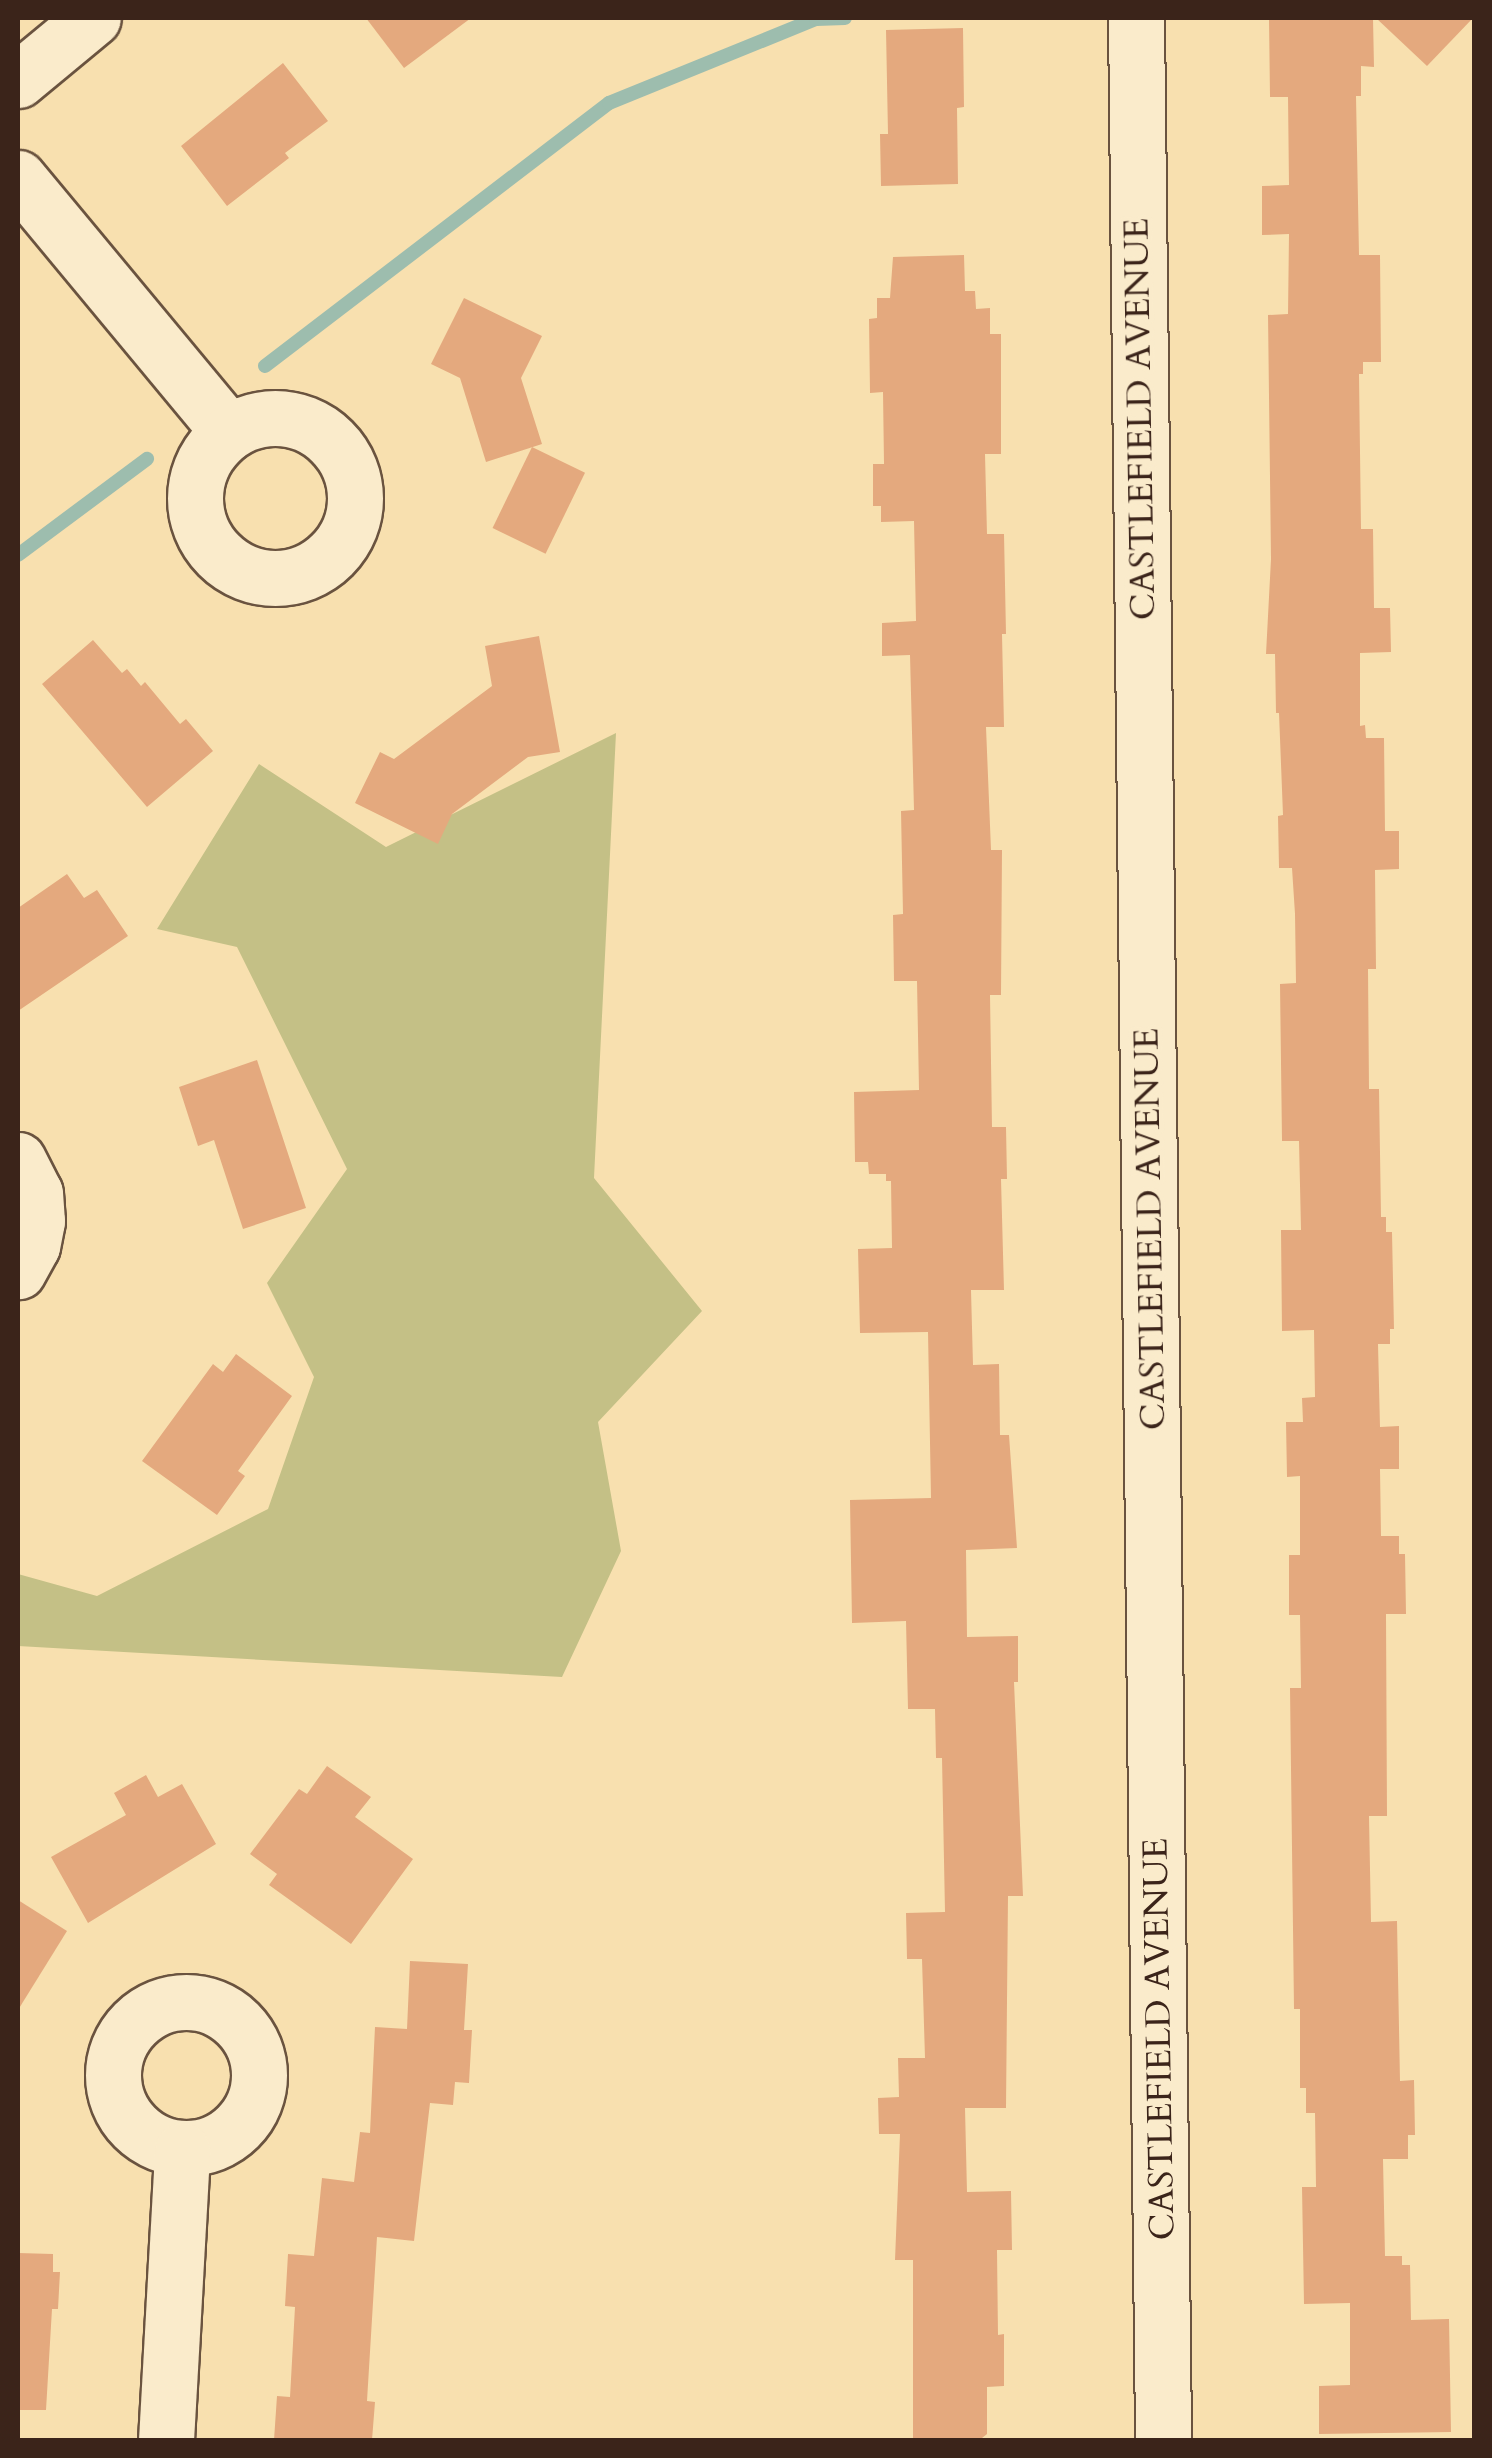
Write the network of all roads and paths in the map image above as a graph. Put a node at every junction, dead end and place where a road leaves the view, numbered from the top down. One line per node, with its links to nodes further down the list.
1 (93, 18): 3 (street)
2 (1136, 18): 10 (street, CASTLEFIELD AVENUE)
3 (18, 80)
4 (18, 178): 5 (street)
5 (229, 432)
6 (18, 1160): 7 (street)
7 (18, 1271)
8 (182, 2150): 9 (street)
9 (166, 2440)
10 (1164, 2440)

